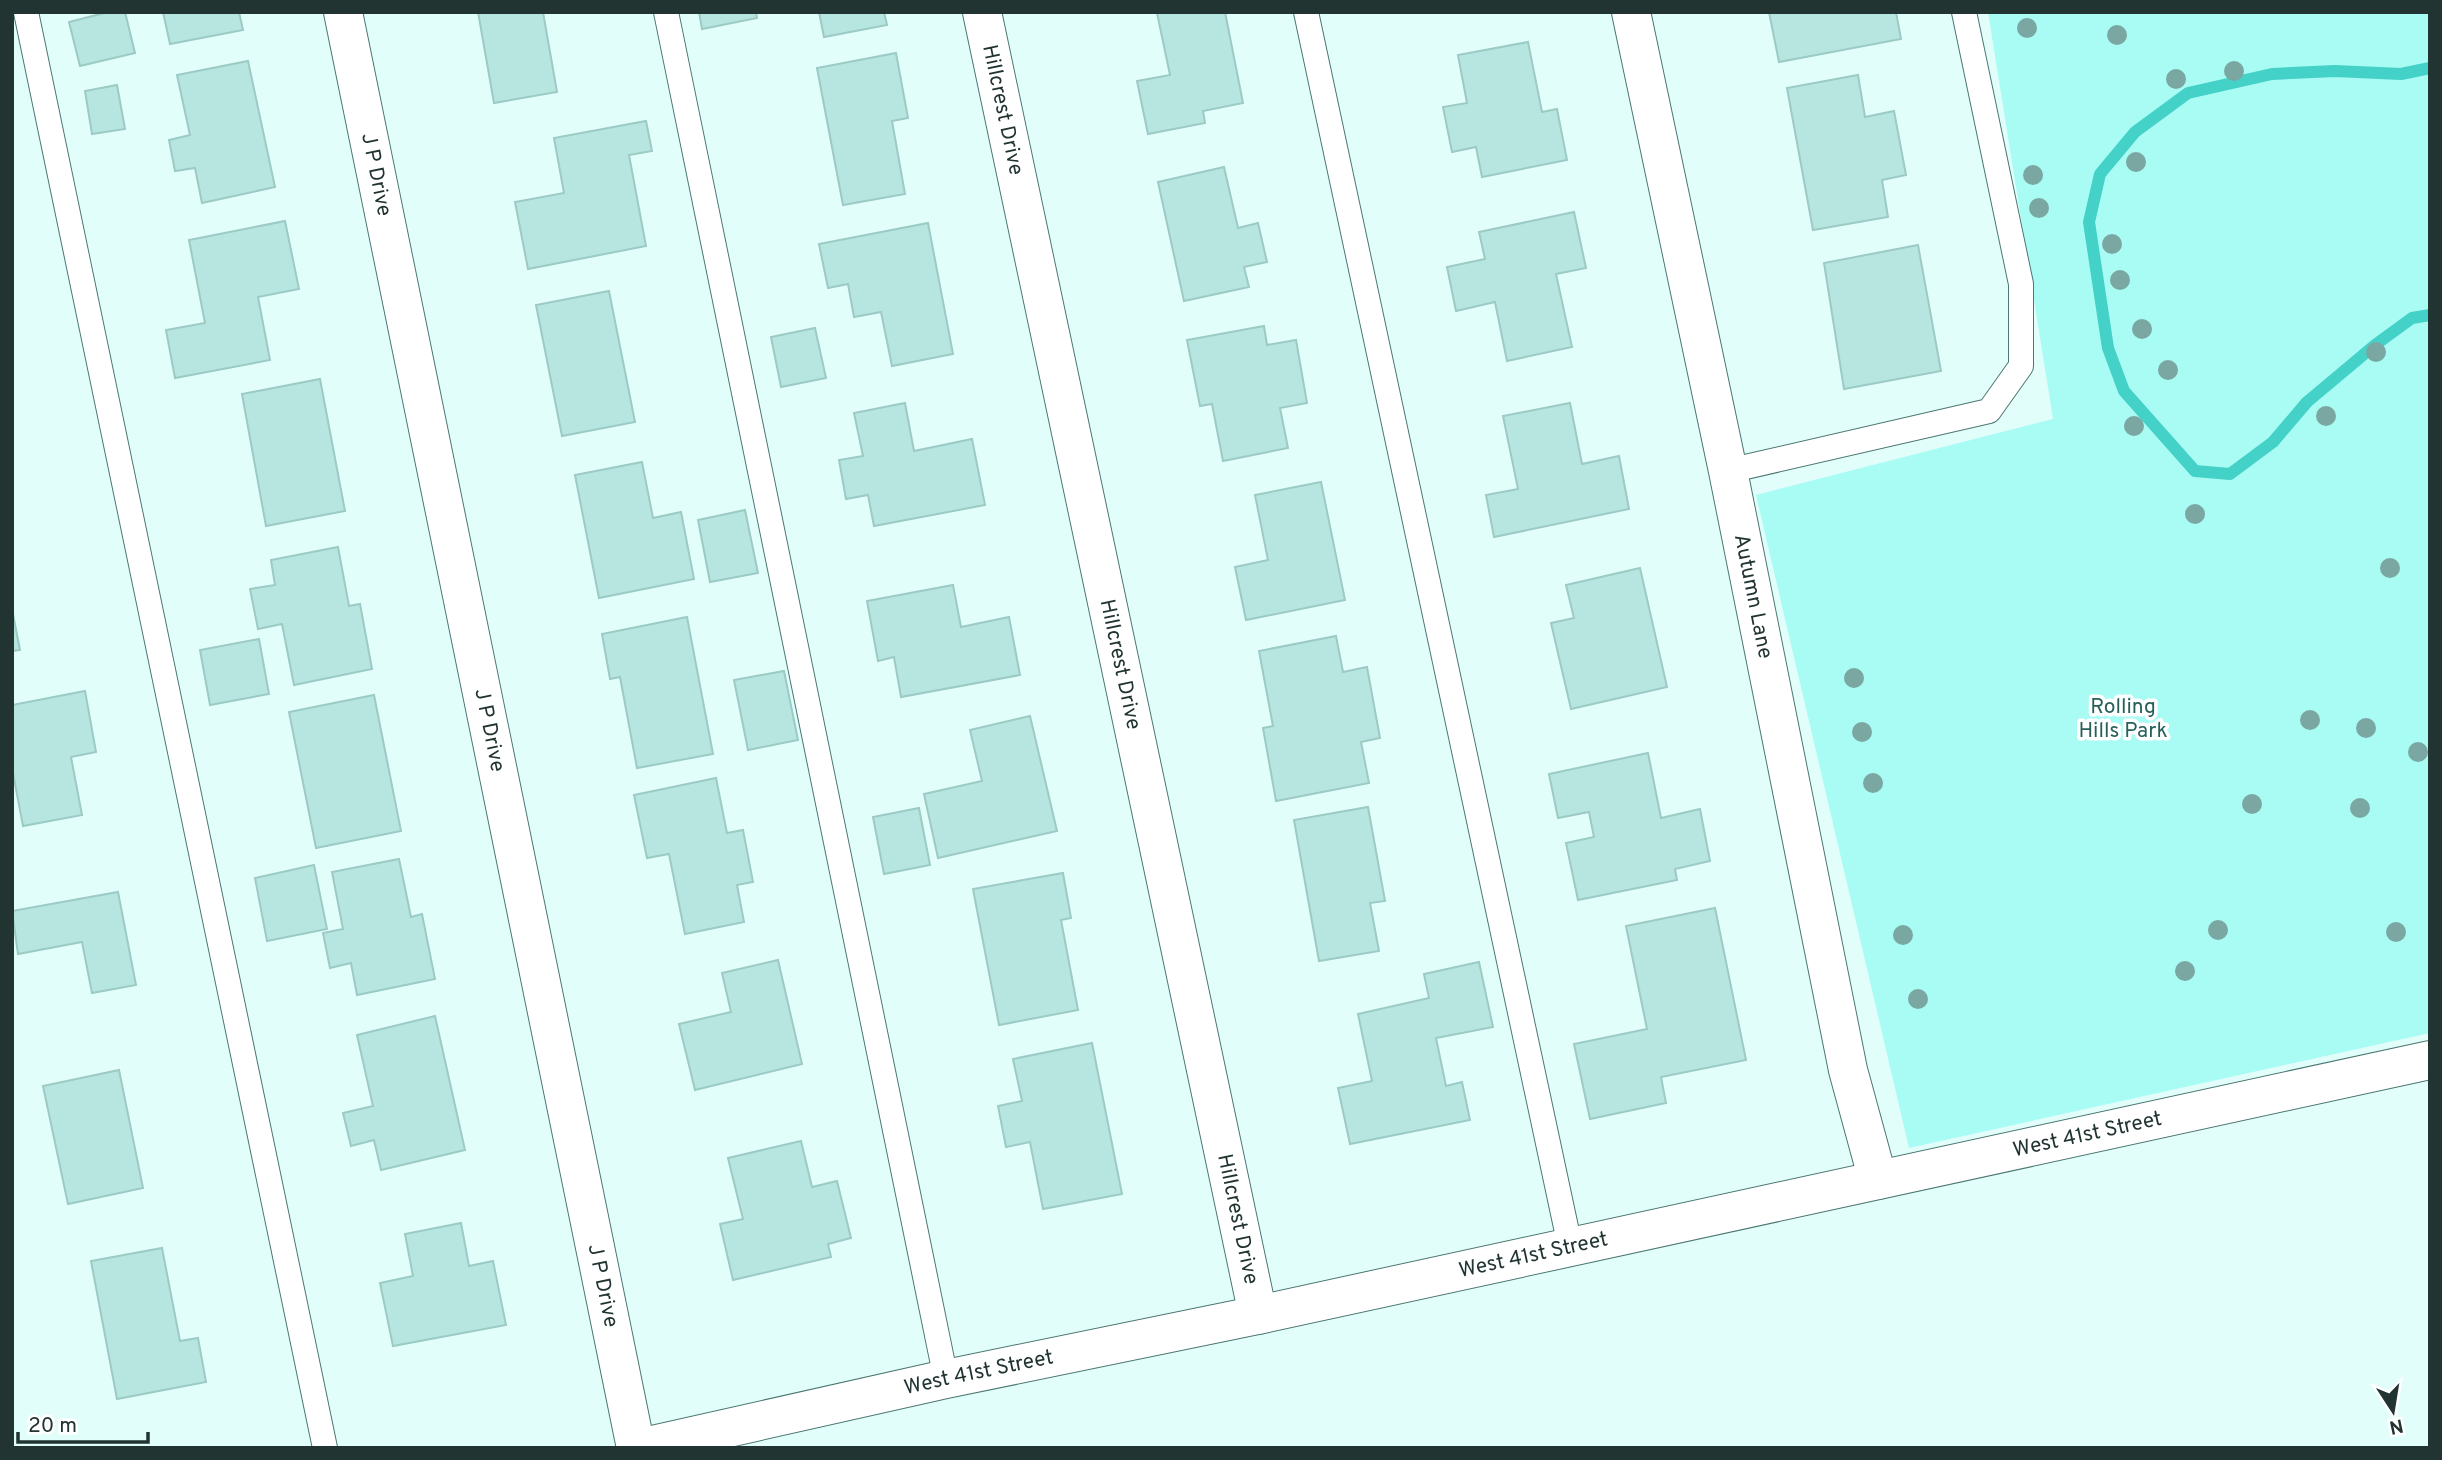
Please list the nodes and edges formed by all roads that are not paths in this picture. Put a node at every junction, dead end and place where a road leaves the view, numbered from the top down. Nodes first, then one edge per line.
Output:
1 (26, 12) edge
2 (343, 12) edge
3 (666, 12) edge
4 (982, 12) edge
5 (1306, 12) edge
6 (1631, 12) edge
7 (1964, 12) edge
8 (1728, 471) junction
9 (2430, 1060) edge
10 (1878, 1180) junction
11 (1570, 1246) junction
12 (1258, 1315) junction
13 (946, 1379) junction
14 (325, 1448) edge
15 (637, 1448) edge

1 - 14 lane
2 - 15 street, J P Drive
3 - 13 lane
4 - 12 street, Hillcrest Drive
5 - 11 lane
6 - 8 street, Autumn Lane
7 - 8 lane
8 - 10 street, Autumn Lane
9 - 10 street, West 41st Street
10 - 11 street, West 41st Street
11 - 12 street, West 41st Street
12 - 13 street, West 41st Street
13 - 15 street, West 41st Street

